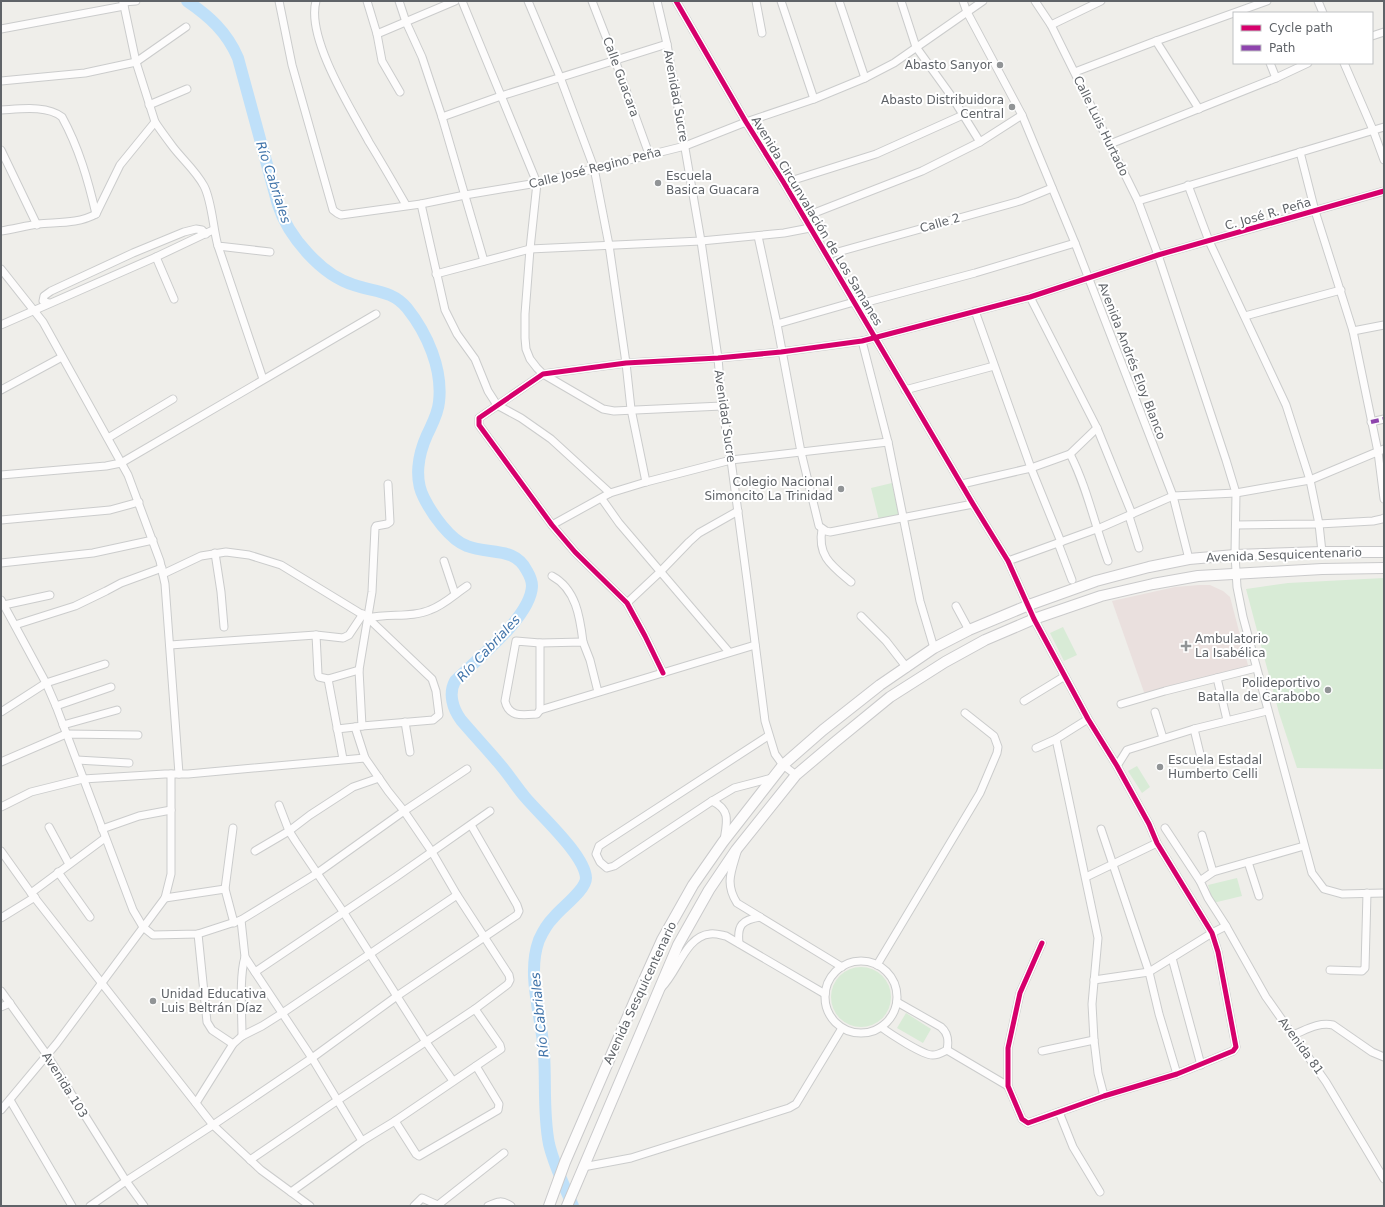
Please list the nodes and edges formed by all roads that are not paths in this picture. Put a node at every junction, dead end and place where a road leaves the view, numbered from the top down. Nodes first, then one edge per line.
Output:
1 (136, 1) edge
2 (279, 1) edge
3 (316, 1) edge
4 (367, 1) edge
5 (399, 1) edge
6 (455, 1) edge
7 (462, 1) edge
8 (528, 1) edge
9 (592, 1) edge
10 (656, 1) edge
11 (676, 1) edge
12 (756, 1) edge
13 (781, 1) edge
14 (839, 1) edge
15 (901, 1) edge
16 (963, 1) edge
17 (983, 1) edge
18 (1036, 1) edge
19 (1101, 1) edge
20 (1267, 1) edge
21 (1318, 1) edge
22 (123, 3) edge
23 (1250, 10) edge
24 (967, 12) junction
25 (1323, 12) edge
26 (1233, 16) edge
27 (406, 22) junction
28 (1051, 25) junction
29 (186, 27) dead end
30 (1, 29) edge
31 (1384, 32) edge
32 (762, 33) dead end
33 (377, 34) junction
34 (1373, 36) edge
35 (1156, 41) junction
36 (667, 44) junction
37 (916, 47) junction
38 (615, 60) junction
39 (136, 62) junction
40 (1270, 64) edge
41 (1306, 64) edge
42 (1344, 64) edge
43 (1075, 72) junction
44 (560, 77) junction
45 (865, 78) junction
46 (1276, 78) junction
47 (1, 81) edge
48 (187, 89) dead end
49 (400, 92) dead end
50 (502, 96) junction
51 (814, 99) junction
52 (150, 105) junction
53 (1199, 109) junction
54 (1, 110) edge
55 (963, 115) junction
56 (1022, 115) junction
57 (442, 117) junction
58 (155, 122) junction
59 (746, 122) junction
60 (1384, 127) edge
61 (1373, 130) junction
62 (980, 142) junction
63 (1110, 144) junction
64 (685, 146) junction
65 (1, 150) edge
66 (1300, 152) junction
67 (650, 154) junction
68 (1384, 160) edge
69 (594, 168) junction
70 (538, 183) junction
71 (784, 183) junction
72 (1188, 185) junction
73 (1052, 188) junction
74 (1384, 191) edge
75 (465, 195) junction
76 (1138, 201) junction
77 (421, 204) junction
78 (406, 205) junction
79 (1315, 211) junction
80 (96, 214) junction
81 (804, 217) junction
82 (37, 224) junction
83 (810, 228) junction
84 (213, 230) junction
85 (1, 231) edge
86 (206, 234) junction
87 (758, 236) junction
88 (701, 241) junction
89 (1209, 241) junction
90 (1075, 243) junction
91 (609, 245) junction
92 (218, 246) junction
93 (530, 249) junction
94 (270, 252) dead end
95 (827, 255) junction
96 (1158, 255) junction
97 (156, 256) junction
98 (484, 261) junction
99 (1, 269) edge
100 (436, 274) junction
101 (1089, 278) junction
102 (1341, 290) junction
103 (1030, 297) junction
104 (174, 299) dead end
105 (49, 303) junction
106 (855, 303) junction
107 (35, 310) junction
108 (975, 311) junction
109 (376, 314) dead end
110 (1245, 316) junction
111 (777, 324) junction
112 (1, 325) edge
113 (1384, 325) edge
114 (1353, 332) junction
115 (875, 337) junction
116 (862, 341) junction
117 (781, 352) junction
118 (62, 358) junction
119 (718, 358) junction
120 (626, 363) junction
121 (994, 366) junction
122 (543, 374) junction
123 (263, 380) junction
124 (1, 390) edge
125 (906, 390) junction
126 (173, 399) dead end
127 (497, 405) junction
128 (722, 406) junction
129 (631, 409) junction
130 (1384, 419) edge
131 (1371, 422) junction
132 (1097, 428) junction
133 (108, 438) junction
134 (888, 442) junction
135 (1381, 450) edge
136 (801, 452) junction
137 (1070, 454) junction
138 (731, 460) junction
139 (122, 463) junction
140 (1031, 468) junction
141 (1, 475) edge
142 (1310, 480) junction
143 (646, 482) junction
144 (388, 484) dead end
145 (962, 484) junction
146 (610, 493) junction
147 (1236, 493) junction
148 (1173, 496) junction
149 (602, 499) junction
150 (1384, 499) edge
151 (138, 502) junction
152 (973, 504) junction
153 (738, 511) junction
154 (1131, 515) junction
155 (903, 518) junction
156 (1384, 518) edge
157 (1, 520) edge
158 (1319, 524) junction
159 (552, 525) junction
160 (1236, 525) junction
161 (822, 529) junction
162 (1096, 529) junction
163 (153, 540) junction
164 (1060, 542) junction
165 (1139, 548) dead end
166 (1322, 552) junction
167 (1384, 552) edge
168 (215, 554) junction
169 (1235, 555) junction
170 (1189, 559) junction
171 (444, 561) dead end
172 (1008, 561) junction
173 (1108, 561) dead end
174 (1, 563) edge
175 (1384, 568) edge
176 (162, 571) junction
177 (660, 572) junction
178 (1237, 574) junction
179 (552, 576) dead end
180 (1072, 580) dead end
181 (851, 582) dead end
182 (467, 586) dead end
183 (50, 594) dead end
184 (455, 594) junction
185 (2, 602) edge
186 (627, 603) junction
187 (1029, 605) junction
188 (956, 606) dead end
189 (365, 616) junction
190 (861, 616) dead end
191 (1034, 619) junction
192 (15, 625) junction
193 (224, 627) dead end
194 (969, 630) junction
195 (316, 635) junction
196 (583, 642) junction
197 (540, 643) junction
198 (170, 645) junction
199 (755, 645) junction
200 (934, 648) junction
201 (729, 652) junction
202 (105, 664) dead end
203 (906, 668) junction
204 (1256, 668) junction
205 (359, 670) junction
206 (663, 673) junction
207 (1065, 676) junction
208 (1217, 678) junction
209 (328, 679) junction
210 (46, 683) junction
211 (111, 687) dead end
212 (598, 692) junction
213 (1024, 701) dead end
214 (1121, 704) dead end
215 (56, 706) junction
216 (117, 710) dead end
217 (540, 710) junction
218 (1267, 711) junction
219 (1, 712) edge
220 (1155, 712) dead end
221 (965, 713) dead end
222 (1088, 719) junction
223 (1227, 720) junction
224 (405, 722) junction
225 (63, 725) junction
226 (359, 726) junction
227 (337, 729) junction
228 (1194, 729) junction
229 (66, 734) junction
230 (138, 735) dead end
231 (768, 736) junction
232 (1164, 738) junction
233 (1056, 739) junction
234 (1036, 748) dead end
235 (410, 752) dead end
236 (365, 758) junction
237 (343, 759) junction
238 (76, 760) junction
239 (1, 762) edge
240 (129, 762) dead end
241 (1202, 762) dead end
242 (783, 765) junction
243 (1117, 766) junction
244 (467, 769) dead end
245 (175, 774) junction
246 (796, 775) junction
247 (379, 778) junction
248 (772, 778) junction
249 (83, 779) junction
250 (712, 801) junction
251 (279, 805) dead end
252 (1, 807) edge
253 (171, 810) junction
254 (404, 811) junction
255 (490, 811) dead end
256 (471, 825) junction
257 (48, 827) dead end
258 (233, 828) dead end
259 (1165, 828) dead end
260 (102, 829) junction
261 (1101, 829) dead end
262 (289, 831) junction
263 (1202, 835) dead end
264 (106, 838) junction
265 (723, 842) junction
266 (1157, 843) junction
267 (1304, 846) junction
268 (738, 847) junction
269 (1, 851) edge
270 (255, 851) dead end
271 (432, 852) junction
272 (1248, 862) junction
273 (1113, 863) junction
274 (69, 864) junction
275 (58, 872) junction
276 (1213, 872) junction
277 (316, 874) junction
278 (1086, 877) junction
279 (1200, 881) junction
280 (225, 889) junction
281 (1367, 893) junction
282 (1384, 894) edge
283 (33, 895) junction
284 (457, 895) junction
285 (1259, 896) dead end
286 (165, 898) junction
287 (344, 913) junction
288 (90, 917) dead end
289 (760, 917) junction
290 (1, 918) edge
291 (237, 922) junction
292 (1226, 926) junction
293 (143, 928) junction
294 (1212, 933) junction
295 (198, 934) junction
296 (485, 937) junction
297 (1042, 942) dead end
298 (739, 943) junction
299 (370, 954) junction
300 (245, 957) junction
301 (1172, 958) junction
302 (877, 965) junction
303 (842, 967) junction
304 (1330, 970) dead end
305 (255, 972) junction
306 (1149, 972) junction
307 (1094, 980) junction
308 (101, 983) junction
309 (1, 991) edge
310 (658, 991) junction
311 (825, 994) junction
312 (397, 996) junction
313 (897, 1002) junction
314 (10, 1003) junction
315 (1, 1007) edge
316 (475, 1009) junction
317 (281, 1014) junction
318 (881, 1027) junction
319 (842, 1028) junction
320 (1292, 1035) junction
321 (242, 1036) junction
322 (1094, 1040) junction
323 (426, 1042) junction
324 (233, 1044) junction
325 (947, 1050) junction
326 (1042, 1051) dead end
327 (47, 1055) junction
328 (1384, 1057) edge
329 (312, 1058) junction
330 (1201, 1065) junction
331 (476, 1066) junction
332 (1177, 1074) junction
333 (454, 1081) junction
334 (1008, 1086) junction
335 (1104, 1096) junction
336 (10, 1100) junction
337 (338, 1100) junction
338 (196, 1103) junction
339 (1, 1110) edge
340 (1059, 1112) junction
341 (395, 1121) junction
342 (213, 1125) junction
343 (362, 1141) junction
344 (504, 1153) dead end
345 (250, 1160) junction
346 (583, 1167) junction
347 (1384, 1179) edge
348 (126, 1181) junction
349 (291, 1192) junction
350 (1100, 1192) dead end
351 (551, 1201) edge
352 (439, 1205) edge
353 (72, 1206) edge
354 (90, 1206) edge
355 (144, 1206) edge
356 (310, 1206) edge
357 (414, 1206) edge
358 (488, 1206) edge
359 (511, 1206) edge
360 (567, 1206) edge

1 - 22 street
2 - 78 street, Calle José Regino Peña
3 - 78 street
4 - 33 street
5 - 27 street
6 - 27 street
7 - 50 street
8 - 44 street
9 - 38 street, Calle Guacara
10 - 36 street, Avenidad Sucre
11 - 59 street, Avenida Circunvalación de Los Samanes
12 - 32 street
13 - 51 street
14 - 45 street
15 - 37 street
16 - 24 street, Avenida Andrés Eloy Blanco
17 - 24 street, Calle José Regino Peña
18 - 28 street, Calle Luis Hurtado
19 - 28 street
20 - 23 street
21 - 25 street
22 - 30 street
22 - 39 street
24 - 37 street, Calle José Regino Peña
24 - 56 street, Avenida Andrés Eloy Blanco
26 - 35 street
27 - 33 street
27 - 57 street
28 - 43 street, Calle Luis Hurtado
29 - 39 street
31 - 34 street
33 - 49 street
35 - 43 street
35 - 53 street
36 - 38 street
36 - 64 street, Avenidad Sucre
37 - 45 street, Calle José Regino Peña
37 - 55 street
38 - 44 street
38 - 67 street, Calle Guacara
39 - 47 street
39 - 52 street
40 - 46 street
41 - 46 street
42 - 61 street
43 - 63 street, Calle Luis Hurtado
44 - 50 street
44 - 69 street
45 - 51 street, Calle José Regino Peña
46 - 53 street
48 - 52 street
50 - 57 street
50 - 70 street
51 - 59 street, Calle José Regino Peña
52 - 58 street
53 - 63 street
54 - 80 street
55 - 62 street
55 - 71 street
56 - 62 street
56 - 73 street, Avenida Andrés Eloy Blanco
57 - 75 street
58 - 80 street
58 - 84 street
59 - 64 street, Calle José Regino Peña
59 - 71 street, Avenida Circunvalación de Los Samanes
60 - 61 street
61 - 66 street
61 - 68 street
62 - 81 street
63 - 76 street, Calle Luis Hurtado
64 - 67 street, Calle José Regino Peña
64 - 88 street, Avenidad Sucre
65 - 82 street
66 - 72 street
66 - 79 street
67 - 69 street, Calle José Regino Peña
69 - 70 street, Calle José Regino Peña
69 - 91 street
70 - 75 street, Calle José Regino Peña
70 - 93 street
71 - 81 street, Avenida Circunvalación de Los Samanes
72 - 76 street
72 - 89 street
73 - 90 street, Avenida Andrés Eloy Blanco
73 - 95 street, Calle 2
74 - 79 street, C. José R. Peña
75 - 77 street, Calle José Regino Peña
75 - 98 street
76 - 96 street, Calle Luis Hurtado
77 - 78 street, Calle José Regino Peña
77 - 100 street
79 - 89 street, C. José R. Peña
79 - 102 street
80 - 82 street
81 - 83 street, Avenida Circunvalación de Los Samanes
82 - 85 street
83 - 87 street
83 - 95 street, Avenida Circunvalación de Los Samanes
84 - 86 street
84 - 92 street
86 - 97 street
86 - 105 street
87 - 88 street
87 - 111 street
88 - 91 street
88 - 119 street, Avenidad Sucre
89 - 96 street, C. José R. Peña
89 - 110 street
90 - 101 street, Avenida Andrés Eloy Blanco
90 - 106 street
91 - 93 street
91 - 120 street
92 - 94 street
92 - 123 street
93 - 98 street
93 - 122 street
95 - 106 street, Avenida Circunvalación de Los Samanes
96 - 101 street, C. José R. Peña
96 - 147 street, Calle Luis Hurtado
97 - 104 street
97 - 105 street
98 - 100 street
99 - 107 street
100 - 127 street
101 - 103 street, C. José R. Peña
101 - 148 street, Avenida Andrés Eloy Blanco
102 - 110 street
102 - 114 street
103 - 108 street, C. José R. Peña
103 - 132 street
105 - 107 street
106 - 111 street
106 - 115 street, Avenida Circunvalación de Los Samanes
107 - 112 street
107 - 118 street
108 - 115 street, C. José R. Peña
108 - 121 street
109 - 123 street
110 - 142 street
111 - 117 street
113 - 114 street
114 - 131 street
115 - 116 street, C. José R. Peña
115 - 125 street, Avenida Circunvalación de Los Samanes
116 - 117 street, C. José R. Peña
116 - 134 street
117 - 119 street, C. José R. Peña
117 - 136 street
118 - 124 street
118 - 133 street
119 - 120 street, C. José R. Peña
119 - 128 street, Avenidad Sucre
120 - 122 street, C. José R. Peña
120 - 129 street
121 - 125 street
121 - 140 street
122 - 127 street
122 - 129 street
123 - 139 street
125 - 145 street, Avenida Circunvalación de Los Samanes
126 - 133 street
127 - 146 street
127 - 159 street
128 - 129 street
128 - 138 street, Avenidad Sucre
129 - 143 street
130 - 131 street
131 - 135 street
132 - 137 street
132 - 154 street
133 - 139 street
134 - 136 street
134 - 155 street
135 - 142 street
135 - 150 street
136 - 138 street
136 - 161 street
137 - 140 street
137 - 162 street
138 - 143 street
138 - 153 street, Avenidad Sucre
139 - 141 street
139 - 151 street
140 - 145 street
140 - 164 street
142 - 147 street
142 - 158 street
143 - 146 street
144 - 189 street
145 - 152 street, Avenida Circunvalación de Los Samanes
146 - 149 street
147 - 148 street
147 - 160 street, Calle Luis Hurtado
148 - 154 street
148 - 170 street, Avenida Andrés Eloy Blanco
149 - 159 street
149 - 177 street
151 - 157 street
151 - 163 street
152 - 155 street
152 - 172 street, Avenida Circunvalación de Los Samanes
153 - 177 street
153 - 199 street, Avenidad Sucre
154 - 162 street
154 - 165 street
155 - 161 street
155 - 200 street
156 - 158 street
158 - 160 street
158 - 166 street
159 - 186 street
160 - 169 street, Calle Luis Hurtado
161 - 181 street
162 - 164 street
162 - 173 street
163 - 174 street
163 - 176 street
164 - 172 street
164 - 180 street
166 - 167 main road, Avenida Sesquicentenario
166 - 169 main road, Avenida Sesquicentenario
168 - 176 street
168 - 189 street
168 - 193 street
169 - 170 main road, Avenida Sesquicentenario
169 - 178 street, Calle Luis Hurtado
170 - 187 main road, Avenida Sesquicentenario
171 - 184 street
172 - 187 street, Avenida Circunvalación de Los Samanes
175 - 178 main road, Avenida Sesquicentenario
176 - 192 street
176 - 198 street
177 - 186 street
177 - 201 street
178 - 191 main road, Avenida Sesquicentenario
178 - 204 street, Calle Luis Hurtado
179 - 196 street
182 - 184 street
183 - 185 street
184 - 189 street
185 - 192 street
186 - 206 street
187 - 191 street, Avenida Circunvalación de Los Samanes
187 - 194 main road, Avenida Sesquicentenario
188 - 194 street
189 - 195 street
189 - 205 street
189 - 224 street
190 - 203 street
191 - 207 street, Avenida Circunvalación de Los Samanes
191 - 246 main road, Avenida Sesquicentenario
192 - 210 street
194 - 200 main road, Avenida Sesquicentenario
195 - 198 street
195 - 209 street
196 - 197 street
196 - 212 street
197 - 217 street
197 - 217 street
198 - 245 street
199 - 201 street
199 - 231 street, Avenidad Sucre
200 - 203 main road, Avenida Sesquicentenario
201 - 206 street
202 - 210 street
203 - 242 main road, Avenida Sesquicentenario
204 - 208 street
204 - 218 street, Calle Luis Hurtado
205 - 209 street
205 - 226 street
206 - 212 street
207 - 213 street
207 - 222 street, Avenida Circunvalación de Los Samanes
208 - 214 street
208 - 223 street
209 - 227 street
210 - 215 street
210 - 219 street
211 - 215 street
212 - 217 street
215 - 225 street
216 - 225 street
218 - 223 street
218 - 267 street, Calle Luis Hurtado
220 - 232 street
221 - 302 street
222 - 233 street
222 - 243 street, Avenida Circunvalación de Los Samanes
223 - 228 street
224 - 226 street
224 - 235 street
225 - 229 street
226 - 227 street
226 - 236 street
227 - 237 street
228 - 232 street
228 - 241 street
229 - 230 street
229 - 238 street
229 - 239 street
231 - 242 street, Avenidad Sucre
231 - 250 street
232 - 243 street
233 - 234 street
233 - 278 street
236 - 237 street
236 - 247 street
237 - 245 street
238 - 240 street
238 - 249 street
242 - 246 street, Avenidad Sucre
242 - 248 main road, Avenida Sesquicentenario
243 - 266 street, Avenida Circunvalación de Los Samanes
244 - 254 street
245 - 249 street
245 - 253 street
246 - 268 main road, Avenida Sesquicentenario
247 - 254 street
247 - 262 street
248 - 250 street
248 - 265 main road, Avenida Sesquicentenario
249 - 252 street
249 - 260 street
250 - 265 street
251 - 262 street
253 - 260 street
253 - 286 street
254 - 271 street
254 - 277 street
255 - 256 street
256 - 271 street
256 - 296 street
257 - 274 street
258 - 280 street
259 - 279 street, Avenida 81
260 - 264 street
261 - 273 street
262 - 270 street
262 - 277 street
263 - 276 street
264 - 274 street
264 - 293 street
265 - 351 main road, Avenida Sesquicentenario
266 - 273 street
266 - 294 street, Avenida Circunvalación de Los Samanes
267 - 272 street
267 - 281 street, Calle Luis Hurtado
268 - 289 street
268 - 310 main road, Avenida Sesquicentenario
269 - 283 street
271 - 284 street
271 - 287 street
272 - 276 street
272 - 285 street
273 - 278 street
273 - 306 street
274 - 275 street
275 - 283 street
275 - 288 street
276 - 279 street
277 - 287 street
277 - 291 street
278 - 307 street
279 - 292 street, Avenida 81
280 - 286 street
280 - 291 street
281 - 282 street, Calle Luis Hurtado
281 - 304 street
283 - 290 street
283 - 308 street
284 - 296 street
284 - 299 street
286 - 293 street
287 - 299 street
287 - 305 street
289 - 298 street
289 - 303 street
291 - 295 street
291 - 300 street
292 - 294 street
292 - 320 street, Avenida 81
293 - 295 street
293 - 308 street
294 - 301 street
294 - 330 street, Avenida Circunvalación de Los Samanes
295 - 324 street
296 - 312 street
296 - 316 street
297 - 334 street
298 - 310 street
298 - 311 street
299 - 312 street
299 - 317 street
300 - 305 street
300 - 321 street
301 - 306 street
301 - 330 street
302 - 303 street
302 - 313 street
303 - 311 street
305 - 317 street
306 - 307 street
306 - 332 street
307 - 322 street
308 - 327 street
308 - 338 street
309 - 314 street, Avenida 103
310 - 346 main road, Avenida Sesquicentenario
311 - 319 street
312 - 323 street
312 - 329 street
313 - 318 street
313 - 325 street
314 - 315 street
314 - 327 street, Avenida 103
316 - 323 street
316 - 331 street
317 - 321 street
317 - 329 street
318 - 319 street
318 - 325 street
319 - 346 street
320 - 328 street
320 - 347 street, Avenida 81
321 - 324 street
322 - 326 street
322 - 335 street
323 - 333 street
323 - 337 street
324 - 338 street
325 - 334 street
327 - 336 street
327 - 348 street, Avenida 103
329 - 337 street
329 - 342 street
330 - 332 street
331 - 333 street
331 - 341 street
332 - 335 street
333 - 341 street
334 - 340 street
335 - 340 street
336 - 339 street
336 - 353 street
337 - 343 street
337 - 345 street
338 - 342 street
340 - 350 street
341 - 343 street
342 - 345 street
342 - 348 street
343 - 349 street
344 - 352 street
345 - 349 street
346 - 360 main road, Avenida Sesquicentenario
348 - 354 street
348 - 355 street, Avenida 103
349 - 356 street
352 - 357 street
358 - 359 street

